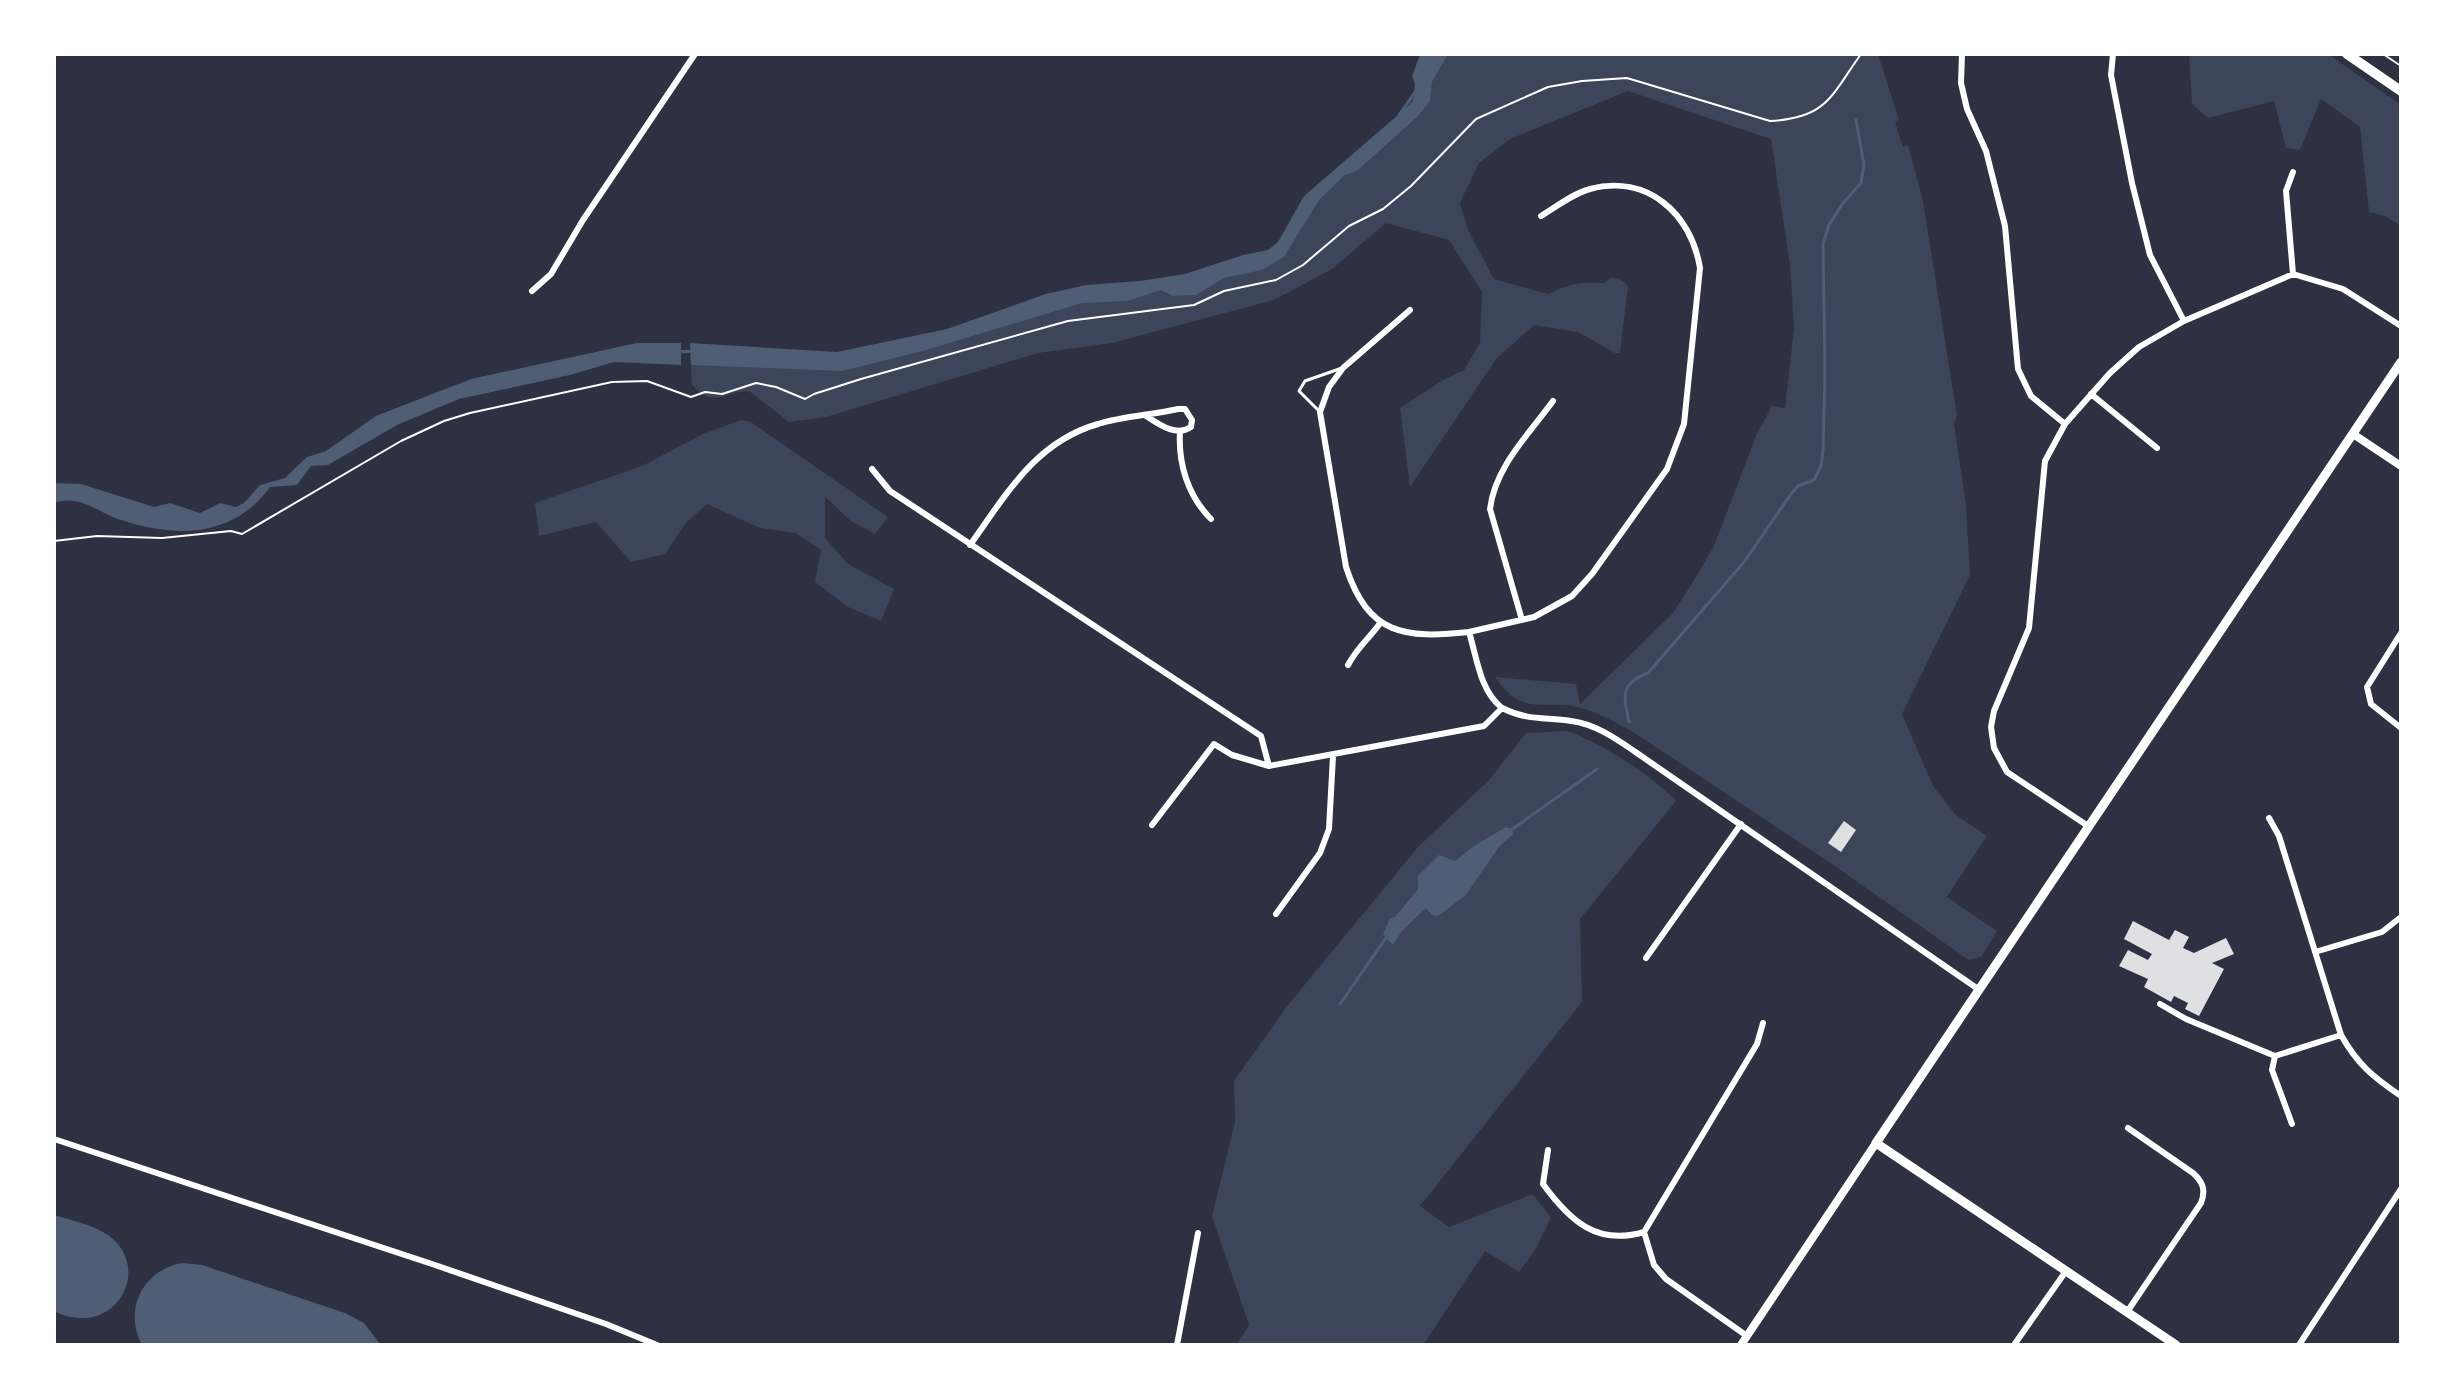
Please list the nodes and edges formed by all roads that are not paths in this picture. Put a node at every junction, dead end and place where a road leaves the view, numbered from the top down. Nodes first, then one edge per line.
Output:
1 (695, 54) edge
2 (1962, 54) edge
3 (2113, 54) edge
4 (2347, 54) edge
5 (2401, 91) edge
6 (2293, 172) dead end
7 (1541, 216) dead end
8 (2293, 274) junction
9 (532, 291) dead end
10 (1410, 310) dead end
11 (2184, 321) junction
12 (2401, 326) edge
13 (2401, 362) edge
14 (1343, 368) junction
15 (2091, 394) junction
16 (1553, 401) dead end
17 (1320, 412) junction
18 (1146, 416) junction
19 (2065, 424) junction
20 (1180, 431) junction
21 (2353, 434) junction
22 (2157, 448) dead end
23 (2401, 466) edge
24 (872, 469) dead end
25 (1211, 519) dead end
26 (970, 545) junction
27 (1522, 620) junction
28 (1381, 622) junction
29 (1469, 632) junction
30 (2401, 633) edge
31 (1348, 665) dead end
32 (1502, 708) junction
33 (2401, 728) edge
34 (1333, 756) junction
35 (1269, 766) junction
36 (2269, 818) dead end
37 (1741, 824) junction
38 (1152, 825) dead end
39 (2088, 826) junction
40 (1276, 914) dead end
41 (2401, 917) edge
42 (2315, 952) junction
43 (1646, 958) dead end
44 (1978, 989) junction
45 (2160, 1004) dead end
46 (1763, 1023) dead end
47 (2341, 1035) junction
48 (2275, 1056) junction
49 (2401, 1096) edge
50 (2292, 1124) dead end
51 (2128, 1128) dead end
52 (54, 1139) edge
53 (1876, 1143) junction
54 (1548, 1150) dead end
55 (2401, 1189) edge
56 (1644, 1232) junction
57 (1198, 1233) dead end
58 (2066, 1271) junction
59 (2127, 1312) junction
60 (1747, 1336) junction
61 (657, 1345) edge
62 (1177, 1345) edge
63 (1741, 1345) edge
64 (2014, 1345) edge
65 (2175, 1345) edge
66 (2299, 1345) edge

1 - 9 street
2 - 19 street
3 - 11 street
4 - 5 main road
6 - 8 street
7 - 27 street
8 - 11 street
8 - 12 street
10 - 14 street
11 - 15 street
13 - 21 main road
14 - 17 street
14 - 17 lane
15 - 19 street
15 - 22 street
16 - 27 street
17 - 28 street
18 - 20 street
18 - 20 street
18 - 26 street
19 - 39 street
20 - 25 street
21 - 23 street
21 - 39 main road
24 - 26 street
26 - 35 street
27 - 29 street
28 - 29 street
28 - 31 street
29 - 32 street
30 - 33 street
32 - 34 street
32 - 37 street
34 - 35 street
34 - 40 street
35 - 38 street
36 - 42 street
37 - 43 street
37 - 44 street
39 - 44 main road
41 - 42 street
42 - 47 street
44 - 53 main road
45 - 48 street
46 - 56 street
47 - 48 street
47 - 49 street
48 - 50 street
51 - 59 street
52 - 61 street
53 - 58 main road
53 - 60 street
54 - 56 street
55 - 66 street
56 - 60 street
57 - 62 street
58 - 59 main road
58 - 64 street
59 - 65 main road
60 - 63 street

